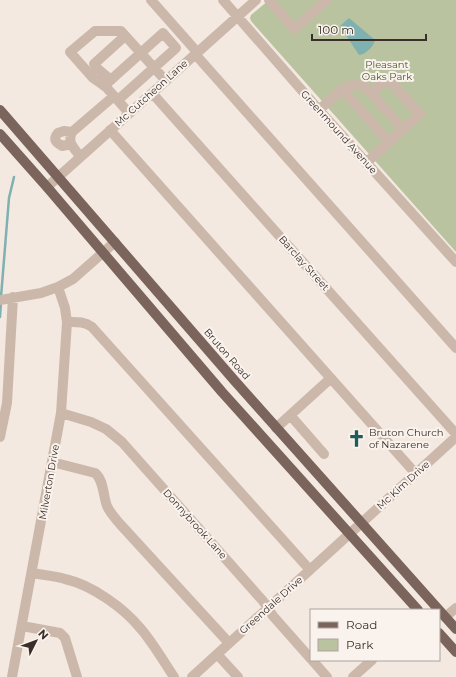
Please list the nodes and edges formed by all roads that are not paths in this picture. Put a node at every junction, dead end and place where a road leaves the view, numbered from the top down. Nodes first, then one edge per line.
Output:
1 (151, 0) edge
2 (223, 0) edge
3 (256, 0) edge
4 (269, 0) edge
5 (327, 0) edge
6 (237, 16) junction
7 (125, 36) junction
8 (140, 53) junction
9 (196, 53) junction
10 (154, 67) junction
11 (166, 81) junction
12 (107, 83) junction
13 (342, 90) junction
14 (152, 93) junction
15 (371, 93) junction
16 (116, 98) junction
17 (0, 110) edge
18 (319, 110) junction
19 (129, 113) junction
20 (403, 129) junction
21 (110, 130) junction
22 (72, 132) junction
23 (0, 134) edge
24 (389, 142) junction
25 (71, 144) junction
26 (80, 156) junction
27 (366, 163) junction
28 (58, 177) junction
29 (47, 187) junction
30 (114, 242) junction
31 (103, 253) junction
32 (456, 262) edge
33 (58, 287) junction
34 (7, 298) edge
35 (66, 322) junction
36 (456, 348) edge
37 (332, 378) junction
38 (234, 380) junction
39 (222, 392) junction
40 (61, 413) junction
41 (290, 415) junction
42 (276, 428) junction
43 (456, 434) edge
44 (0, 437) edge
45 (456, 437) edge
46 (324, 454) dead end
47 (52, 462) junction
48 (416, 474) junction
49 (361, 524) junction
50 (350, 534) junction
51 (310, 570) junction
52 (32, 573) junction
53 (268, 608) junction
54 (456, 608) edge
55 (417, 609) edge
56 (435, 609) edge
57 (440, 615) edge
58 (22, 626) junction
59 (456, 629) edge
60 (440, 634) edge
61 (229, 643) junction
62 (456, 652) edge
63 (217, 654) junction
64 (310, 659) edge
65 (312, 661) edge
66 (371, 661) edge
67 (203, 673) edge
68 (235, 676) edge
69 (12, 677) edge
70 (77, 677) edge
71 (174, 677) edge
72 (192, 677) edge
73 (327, 677) edge
74 (353, 677) edge

1 - 9 street
2 - 6 street, Greenmound Avenue
3 - 6 street, Mc Cutcheon Lane
4 - 5 street
6 - 9 street, Mc Cutcheon Lane
6 - 18 street, Greenmound Avenue
7 - 8 street
7 - 12 street
7 - 12 street
8 - 10 street
8 - 10 street
8 - 12 street
9 - 11 street, Mc Cutcheon Lane
9 - 36 street
10 - 11 street
10 - 16 street
11 - 14 street, Mc Cutcheon Lane
12 - 16 street
13 - 15 street
13 - 18 street
13 - 24 street
14 - 19 street, Mc Cutcheon Lane
14 - 43 street, Barclay Street
15 - 20 street
15 - 20 street
16 - 19 street
16 - 22 street
17 - 28 main road, Bruton Road
18 - 27 street, Greenmound Avenue
19 - 21 street, Mc Cutcheon Lane
20 - 24 street
21 - 26 street, Mc Cutcheon Lane
21 - 37 street
22 - 25 street
22 - 25 street
23 - 29 main road
24 - 27 street
25 - 26 street
26 - 28 street, Mc Cutcheon Lane
27 - 32 street, Greenmound Avenue
28 - 29 street, Mc Cutcheon Lane
28 - 30 main road, Bruton Road
29 - 31 main road
30 - 31 street
30 - 38 main road, Bruton Road
31 - 33 street
31 - 39 main road
33 - 34 street
33 - 35 street, Milverton Drive
34 - 44 street
35 - 40 street, Milverton Drive
35 - 51 street
37 - 41 street
37 - 48 street
38 - 39 main road
38 - 42 main road, Bruton Road
39 - 50 main road
40 - 47 street, Milverton Drive
40 - 53 street, Donnybrook Lane
41 - 42 street
41 - 46 street
42 - 49 main road, Bruton Road
45 - 48 street, Mc Kim Drive
47 - 52 street, Milverton Drive
47 - 61 street
48 - 49 street, Mc Kim Drive
49 - 50 street, Mc Kim Drive
49 - 56 main road, Bruton Road
50 - 51 street, Greendale Drive
50 - 55 main road
51 - 53 street, Greendale Drive
52 - 58 street, Milverton Drive
52 - 71 street
53 - 61 street, Greendale Drive
53 - 64 street, Donnybrook Lane
54 - 57 street
57 - 59 main road, Bruton Road
58 - 69 street, Milverton Drive
58 - 70 street
60 - 62 main road
61 - 63 street, Greendale Drive
63 - 67 street, Greendale Drive
63 - 68 street
65 - 73 street, Donnybrook Lane
66 - 74 street
67 - 72 street, Greendale Drive

